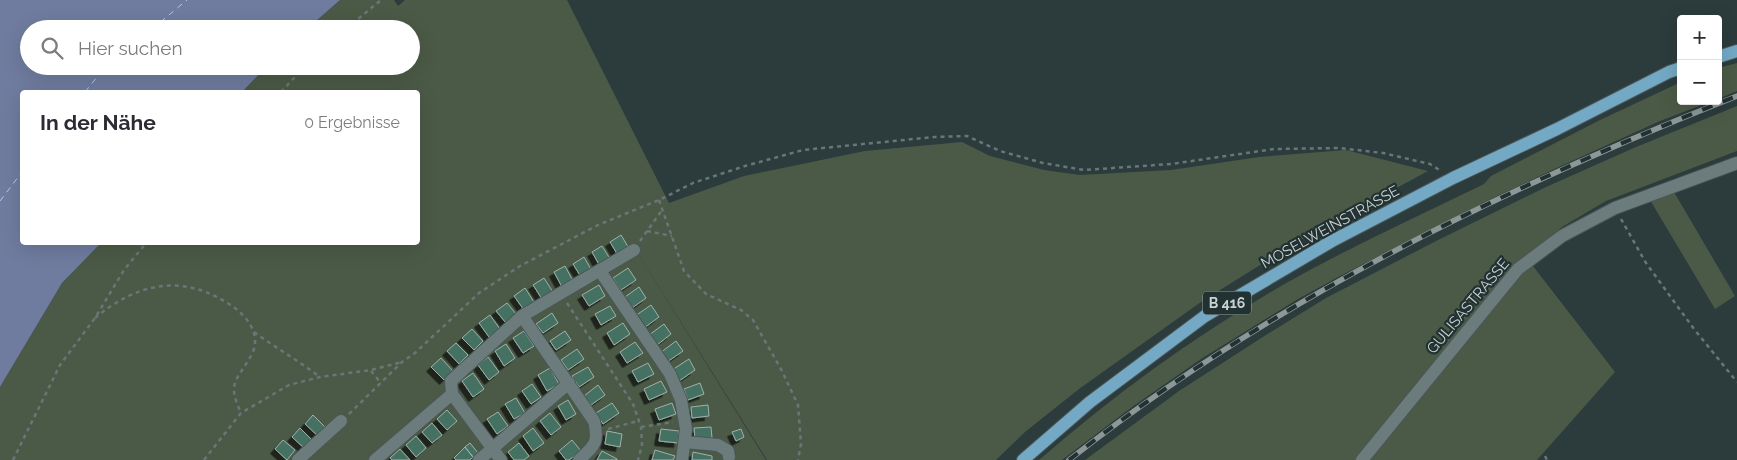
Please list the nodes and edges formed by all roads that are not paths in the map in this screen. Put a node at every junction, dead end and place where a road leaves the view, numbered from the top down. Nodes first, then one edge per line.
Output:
1 (1737, 52) edge
2 (1722, 56) edge
3 (1677, 69) edge
4 (1737, 163) edge
5 (634, 250) road end
6 (600, 271) junction
7 (522, 316) junction
8 (569, 382) junction
9 (452, 394) junction
10 (341, 421) road end
11 (685, 442) junction
12 (492, 448) junction
13 (729, 457) dead end
14 (298, 460) edge
15 (374, 460) edge
16 (479, 460) edge
17 (500, 460) edge
18 (579, 460) edge
19 (682, 460) edge
20 (1023, 460) edge
21 (1362, 460) edge

1 - 2 main road
3 - 20 main road, MOSELWEINSTRASSE / B 416
4 - 21 street, GULISASTRASSE
5 - 6 street
6 - 7 street
6 - 11 street
7 - 8 street
7 - 9 street
8 - 12 street
8 - 18 street
9 - 12 street
9 - 15 street
10 - 14 street
11 - 13 street
11 - 19 street
12 - 16 street
12 - 17 street

